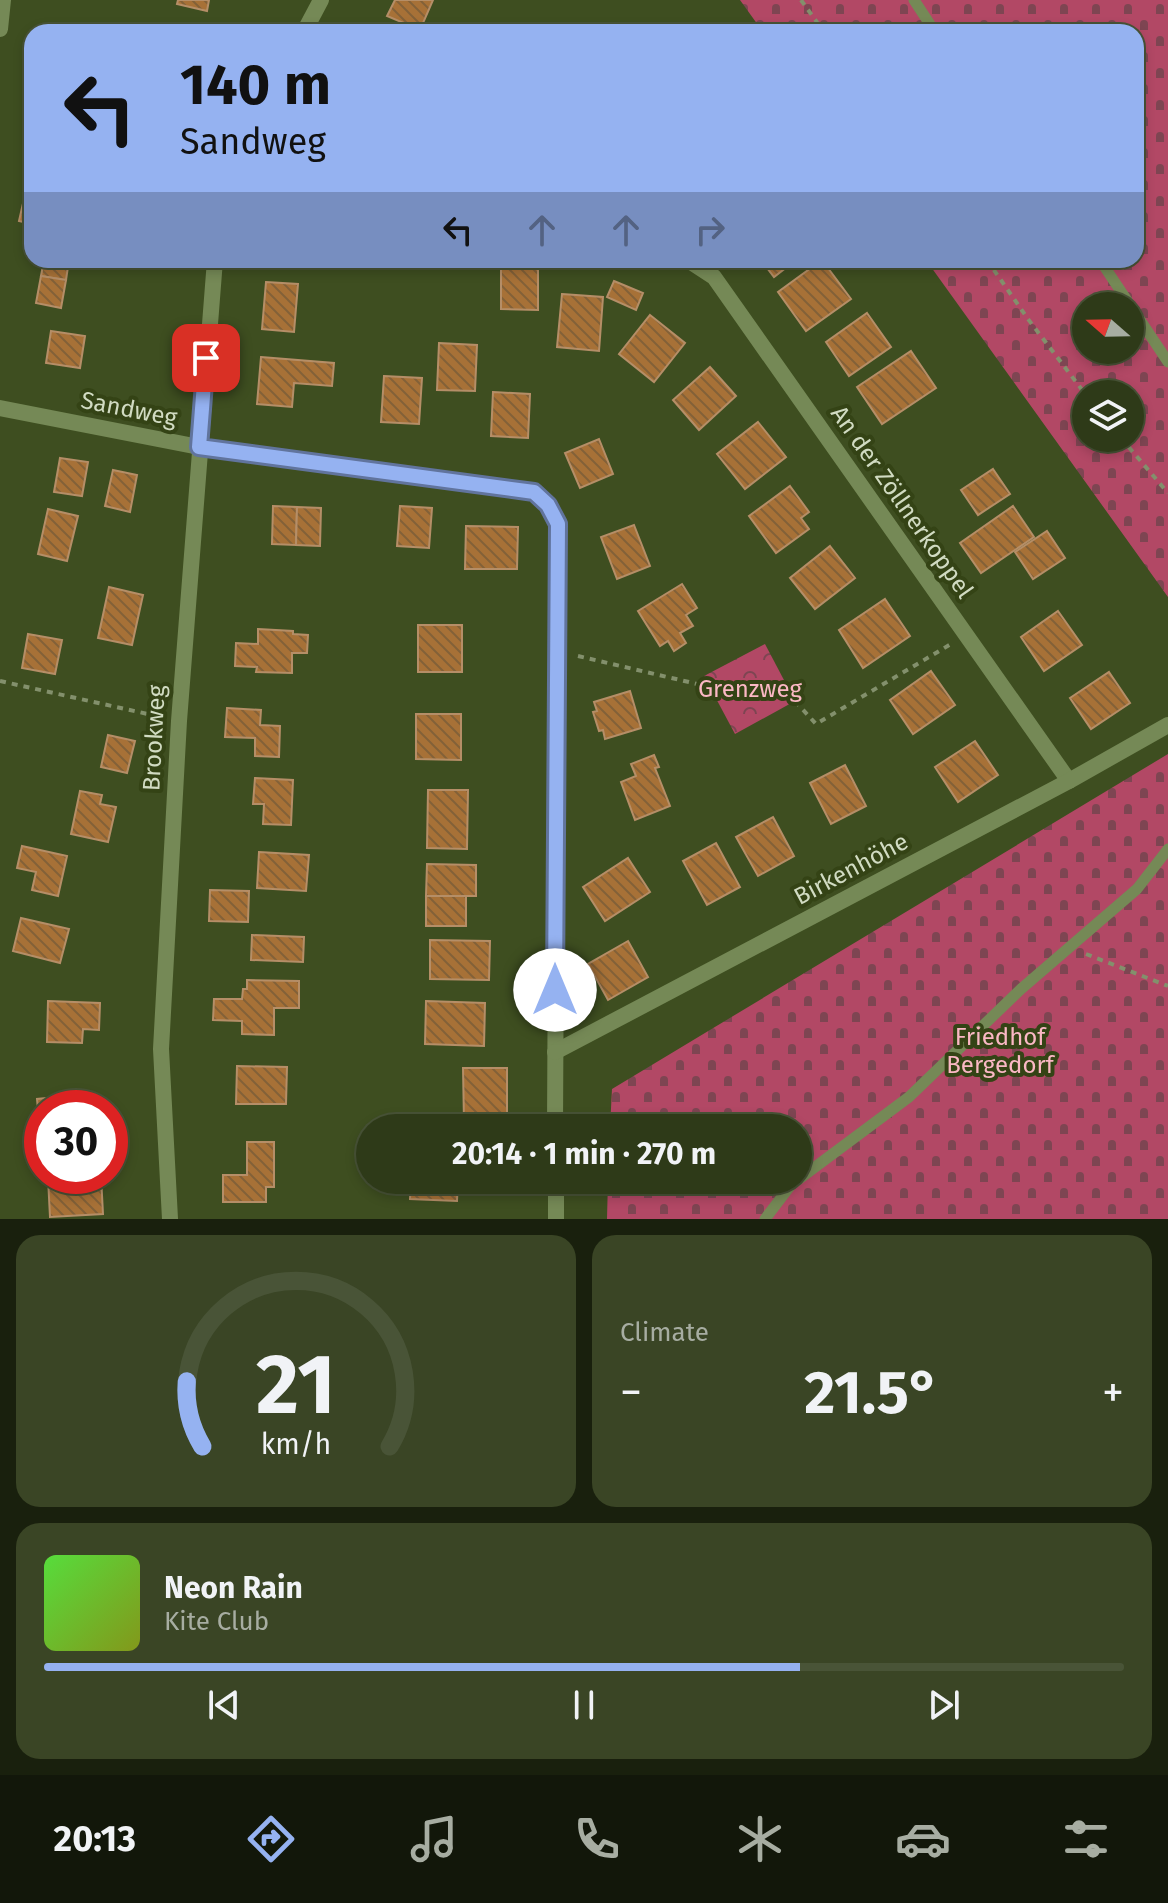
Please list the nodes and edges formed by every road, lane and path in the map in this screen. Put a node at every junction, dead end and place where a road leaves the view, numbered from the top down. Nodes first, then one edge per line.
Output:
1 (3, 0) edge
2 (321, 0) edge
3 (801, 0) edge
4 (914, 0) edge
5 (308, 24) edge
6 (818, 24) edge
7 (930, 24) edge
8 (0, 29) edge
9 (214, 268) edge
10 (700, 268) edge
11 (993, 268) edge
12 (1105, 268) edge
13 (1168, 362) edge
14 (1075, 380) edge
15 (0, 408) edge
16 (199, 447) junction
17 (1133, 452) edge
18 (1168, 493) edge
19 (966, 635) junction
20 (556, 650) junction
21 (0, 681) edge
22 (710, 687) dead end
23 (795, 701) dead end
24 (179, 721) junction
25 (1168, 725) edge
26 (1069, 781) junction
27 (1168, 849) edge
28 (1069, 948) junction
29 (1168, 986) edge
30 (555, 1052) junction
31 (555, 1114) edge
32 (556, 1194) edge
33 (170, 1219) edge
34 (556, 1219) edge
35 (765, 1219) edge

1 - 8 street
2 - 5 street
3 - 6 path
4 - 7 lane
9 - 16 street, Brookweg
10 - 19 street, An der Zöllnerkoppel
11 - 14 path
12 - 13 lane
15 - 16 street, Sandweg
16 - 20 street, Sandweg
16 - 24 street, Brookweg
17 - 18 path
19 - 23 path
19 - 26 street, An der Zöllnerkoppel
20 - 22 path
20 - 30 street
21 - 24 path
24 - 33 street, Brookweg
25 - 26 street, Birkenhöhe
26 - 30 street, Birkenhöhe
27 - 28 lane
28 - 29 path
28 - 35 lane
30 - 31 street
32 - 34 street

